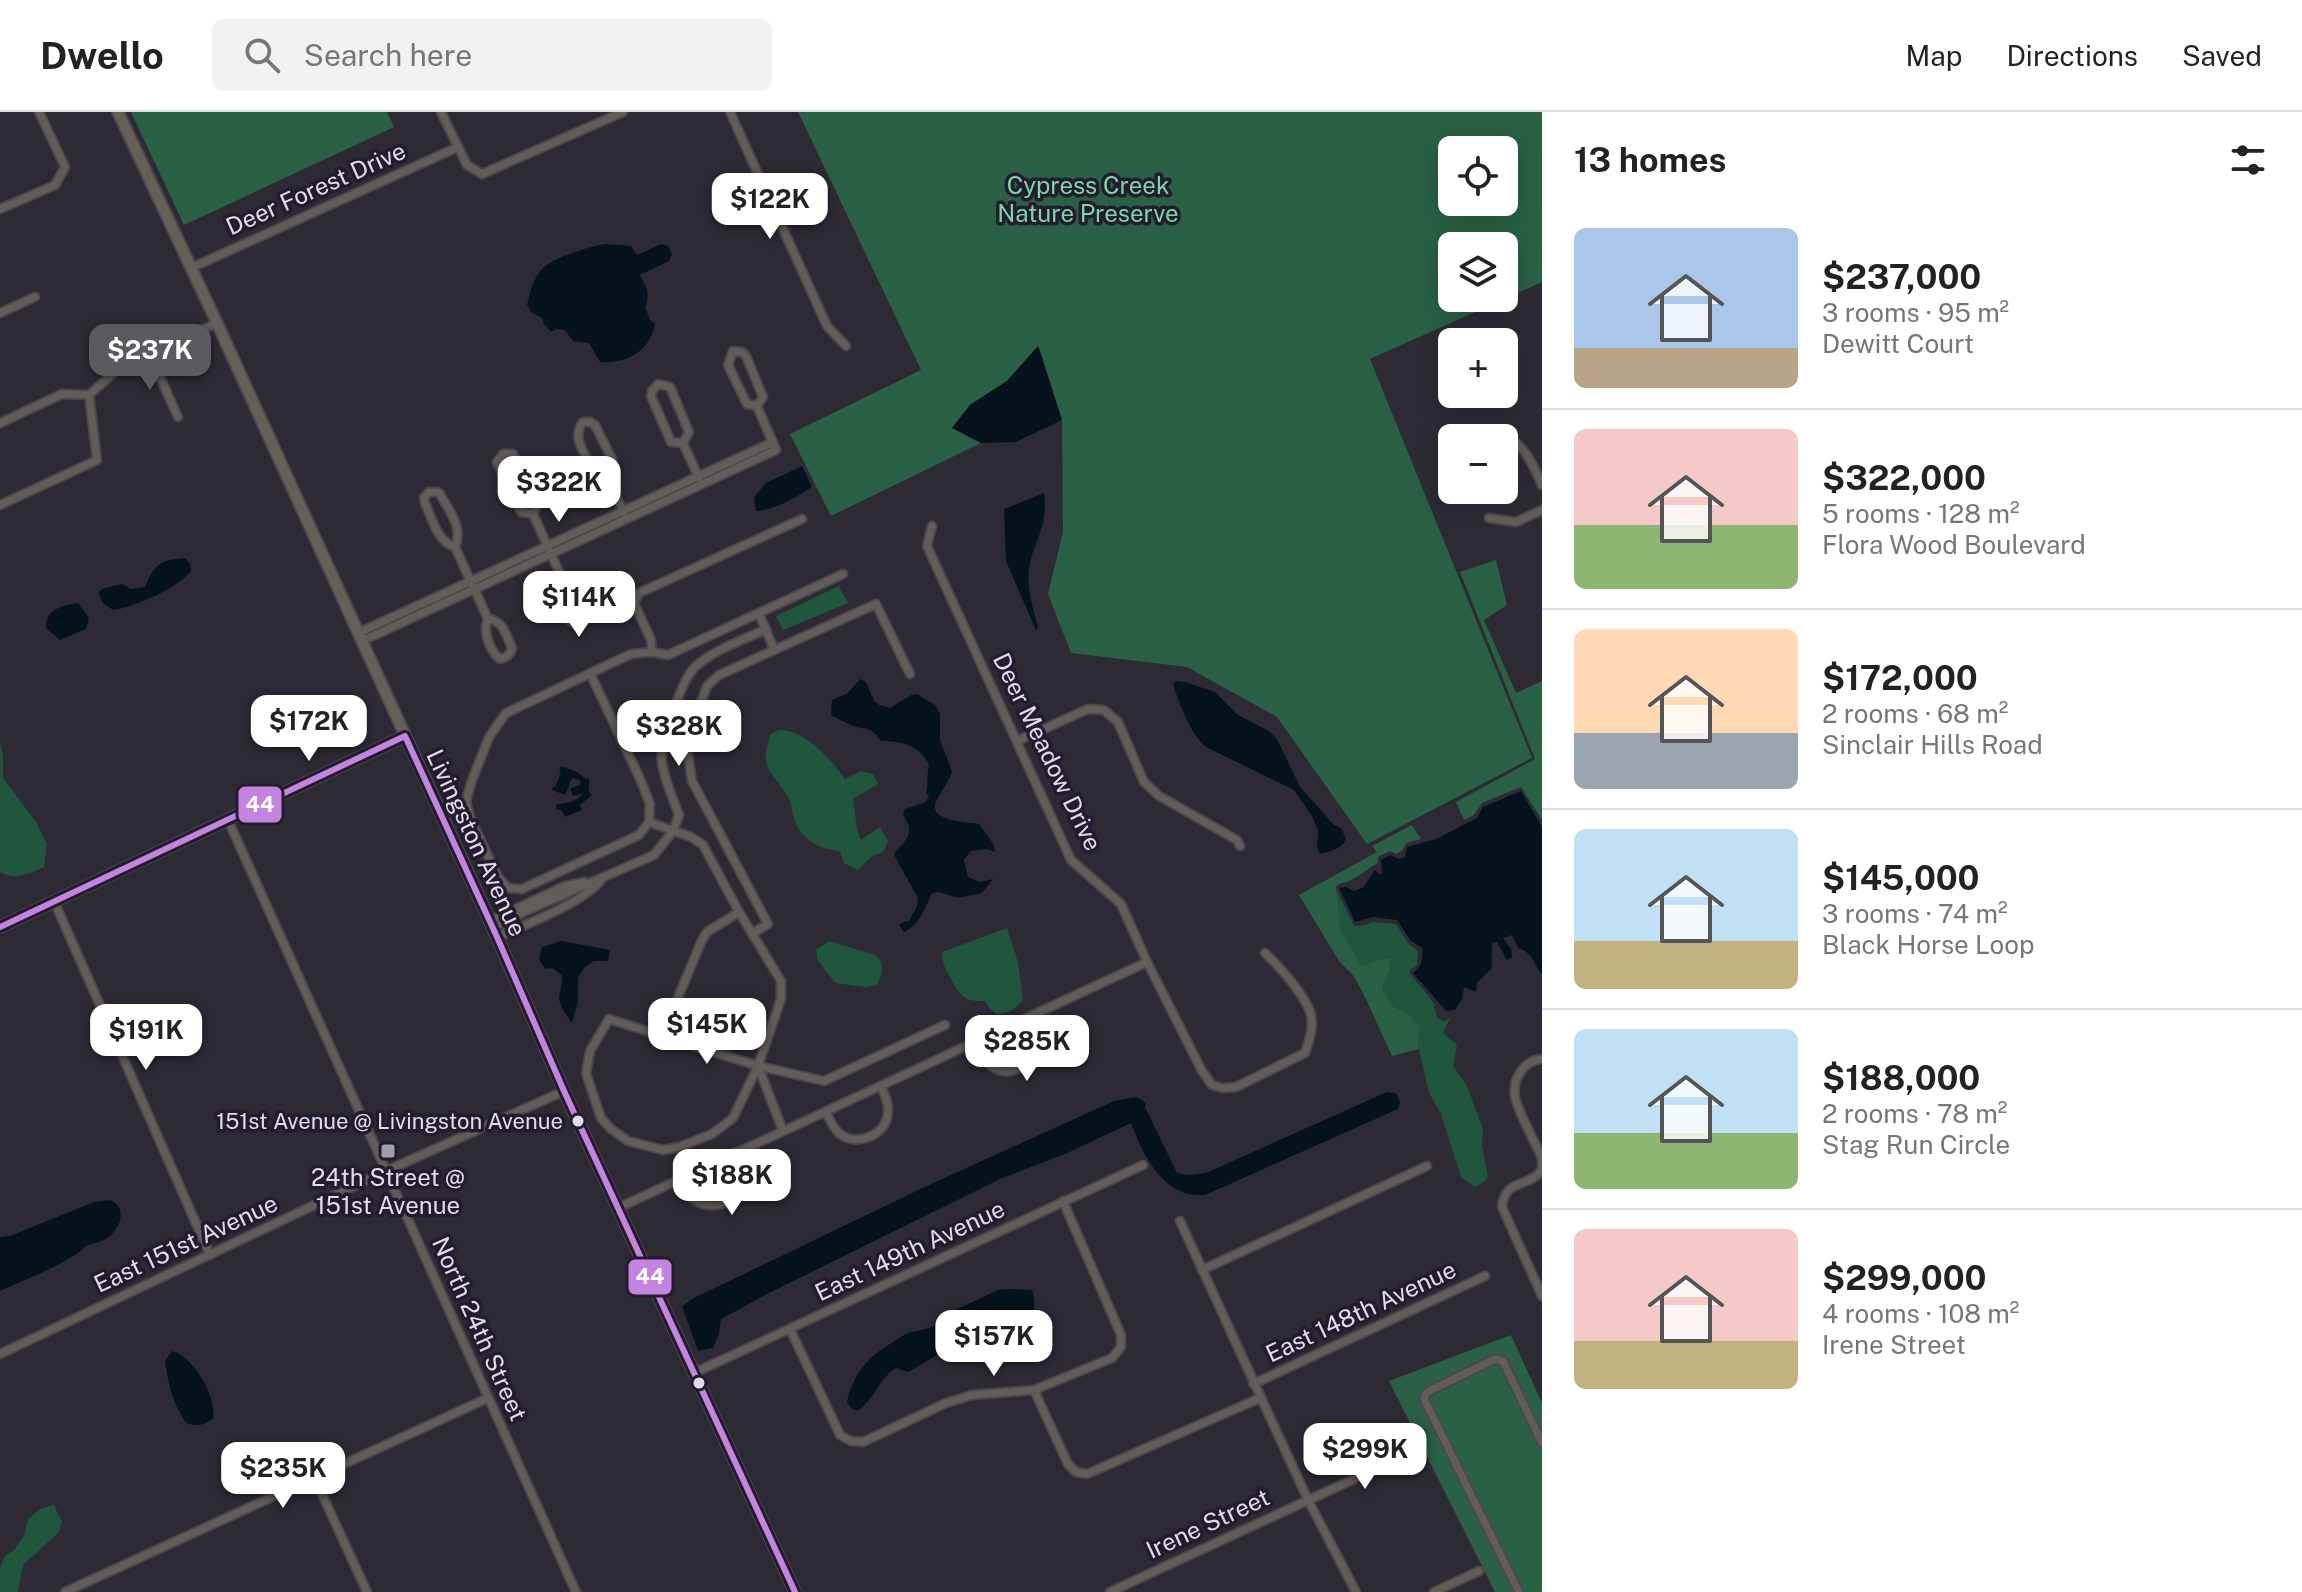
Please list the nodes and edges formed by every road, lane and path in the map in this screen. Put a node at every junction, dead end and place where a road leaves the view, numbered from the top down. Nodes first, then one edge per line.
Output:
1 (39, 112) edge
2 (118, 112) edge
3 (441, 112) edge
4 (623, 112) edge
5 (730, 112) edge
6 (458, 147) junction
7 (0, 209) edge
8 (191, 268) junction
9 (35, 297) dead end
10 (0, 313) edge
11 (217, 323) junction
12 (846, 346) dead end
13 (150, 355) junction
14 (89, 395) junction
15 (757, 406) junction
16 (178, 417) dead end
17 (0, 423) edge
18 (683, 443) junction
19 (1518, 443) edge
20 (604, 472) junction
21 (700, 480) junction
22 (1542, 485) edge
23 (0, 505) edge
24 (623, 510) junction
25 (1542, 510) edge
26 (533, 514) junction
27 (1489, 518) dead end
28 (627, 519) junction
29 (802, 519) dead end
30 (932, 526) dead end
31 (455, 547) junction
32 (547, 547) junction
33 (550, 556) junction
34 (843, 574) dead end
35 (470, 582) junction
36 (565, 585) junction
37 (474, 591) junction
38 (759, 614) junction
39 (488, 619) junction
40 (766, 629) junction
41 (360, 637) junction
42 (774, 649) junction
43 (652, 652) junction
44 (590, 673) junction
45 (910, 674) dead end
46 (405, 736) junction
47 (1017, 741) junction
48 (228, 820) junction
49 (649, 822) junction
50 (673, 831) junction
51 (1240, 846) dead end
52 (602, 878) junction
53 (54, 901) junction
54 (739, 912) junction
55 (0, 927) edge
56 (493, 929) junction
57 (753, 933) junction
58 (1265, 953) dead end
59 (1147, 962) junction
60 (1028, 1019) junction
61 (945, 1025) dead end
62 (665, 1037) junction
63 (974, 1043) junction
64 (1542, 1059) edge
65 (758, 1066) junction
66 (881, 1087) junction
67 (564, 1091) junction
68 (826, 1112) junction
69 (783, 1131) junction
70 (736, 1152) junction
71 (1143, 1165) dead end
72 (1427, 1166) dead end
73 (1542, 1166) edge
74 (386, 1171) junction
75 (679, 1179) junction
76 (1063, 1201) junction
77 (618, 1208) junction
78 (1180, 1221) dead end
79 (210, 1255) junction
80 (1542, 1269) edge
81 (1202, 1270) junction
82 (1531, 1273) junction
83 (1485, 1276) dead end
84 (1542, 1296) edge
85 (790, 1329) junction
86 (0, 1354) edge
87 (694, 1373) junction
88 (1253, 1384) junction
89 (1034, 1390) junction
90 (488, 1398) junction
91 (1260, 1398) junction
92 (1542, 1443) edge
93 (1410, 1453) dead end
94 (315, 1479) junction
95 (1308, 1500) junction
96 (1479, 1571) dead end
97 (65, 1592) edge
98 (367, 1592) edge
99 (576, 1592) edge
100 (795, 1592) edge
101 (1110, 1592) edge
102 (1356, 1592) edge
103 (1434, 1592) edge
104 (1519, 1592) edge

1 - 7 street
2 - 8 street, Livingston Avenue
3 - 6 street
4 - 6 street
5 - 12 street
6 - 8 street, Deer Forest Drive
8 - 11 street, Livingston Avenue
9 - 10 street
11 - 13 street
11 - 41 street, Livingston Avenue
13 - 14 street
13 - 16 street
14 - 17 street
14 - 23 street
15 - 15 street
15 - 21 street
18 - 18 street
18 - 21 street
19 - 22 street
20 - 20 street
20 - 24 street
21 - 24 street
21 - 28 street
24 - 28 street
24 - 32 street
25 - 27 street
26 - 26 street
26 - 32 street
28 - 33 street
29 - 43 street
30 - 47 street, Deer Meadow Drive
31 - 31 street
31 - 35 street
32 - 33 street
32 - 35 street
33 - 36 street
33 - 37 street
34 - 38 street
35 - 37 street
35 - 41 street
36 - 36 street
37 - 39 street
37 - 41 street
38 - 40 street
38 - 43 street
39 - 39 street
40 - 42 street
40 - 50 street
41 - 46 street, Livingston Avenue
42 - 45 street
42 - 57 street
43 - 44 street
44 - 49 street
44 - 49 street
46 - 48 street
46 - 56 street, Livingston Avenue
47 - 51 street
47 - 59 street, Deer Meadow Drive
48 - 53 street
48 - 74 street, North 24th Street
49 - 50 street
50 - 52 street
50 - 54 street
52 - 56 street
52 - 56 street
53 - 55 street
53 - 79 street
54 - 57 street
54 - 62 street
56 - 67 street, Livingston Avenue
57 - 65 street
58 - 59 street, Deer Meadow Drive
59 - 60 street
60 - 63 street
60 - 63 street
61 - 65 street
62 - 65 street
62 - 65 street
63 - 66 street
64 - 73 street
65 - 69 street
66 - 68 street
66 - 68 street
67 - 74 street, East 151st Avenue
67 - 77 street, Livingston Avenue
68 - 69 street
69 - 70 street
70 - 75 street
70 - 75 street
71 - 76 street, East 149th Avenue
72 - 81 street
73 - 82 street
74 - 79 street, East 151st Avenue
74 - 90 street, North 24th Street
75 - 77 street
76 - 85 street, East 149th Avenue
76 - 89 street
77 - 87 street, Livingston Avenue
78 - 81 street
79 - 86 street, East 151st Avenue
80 - 82 street
81 - 88 street
82 - 84 street
83 - 88 street, East 148th Avenue
85 - 87 street, East 149th Avenue
85 - 89 street
87 - 100 street, Livingston Avenue
88 - 91 street
89 - 91 street, East 148th Avenue
90 - 94 street
90 - 99 street, North 24th Street
91 - 95 street
92 - 104 street
93 - 95 street, Irene Street
94 - 97 street
94 - 98 street
95 - 101 street, Irene Street
95 - 102 street
96 - 103 street

